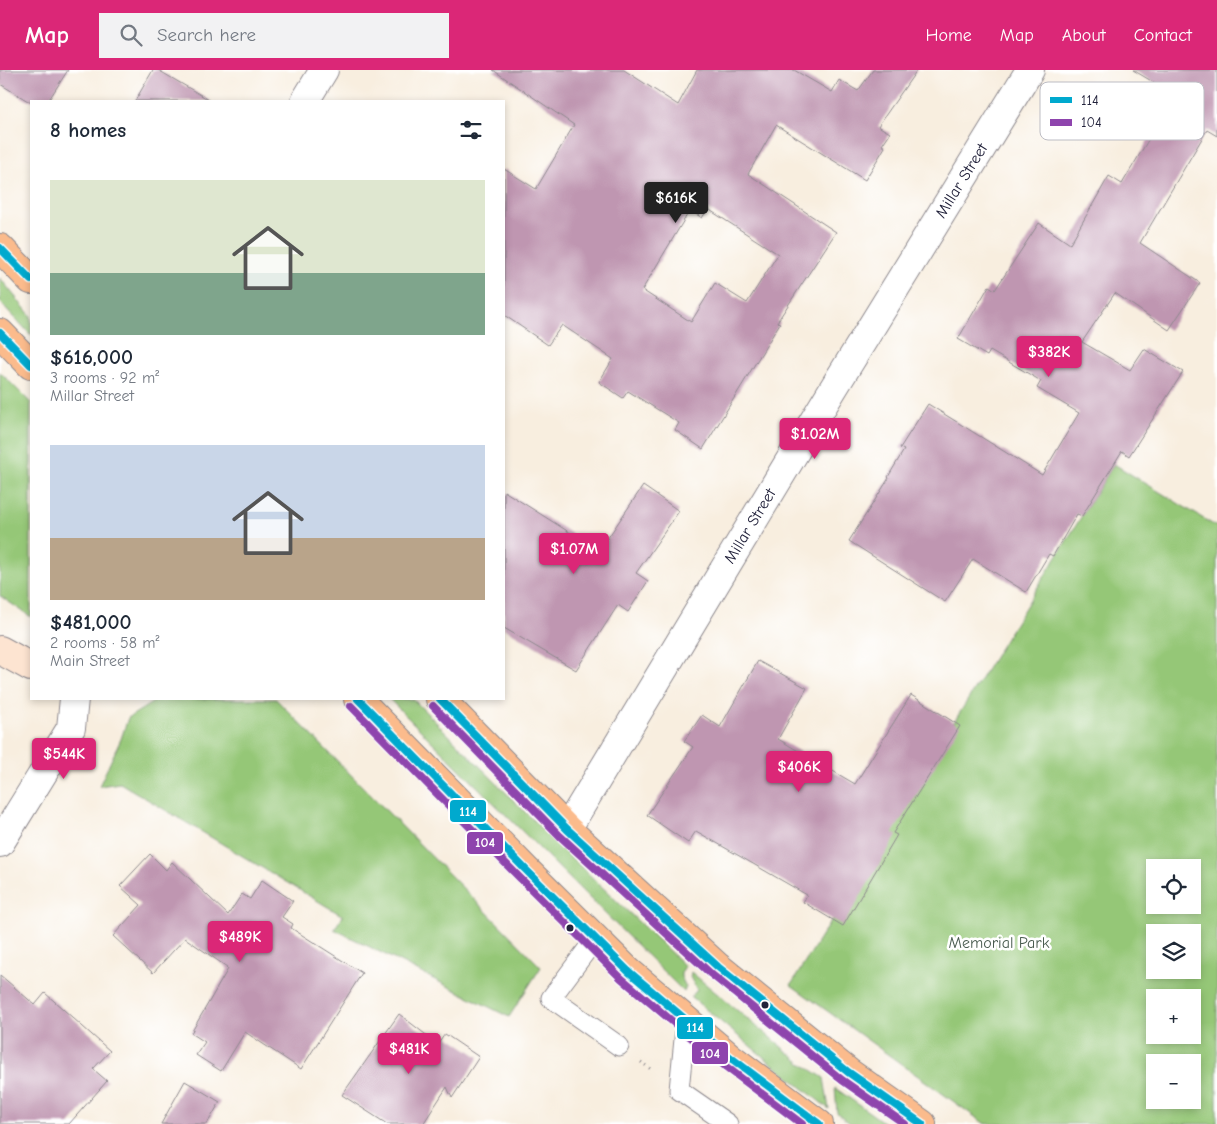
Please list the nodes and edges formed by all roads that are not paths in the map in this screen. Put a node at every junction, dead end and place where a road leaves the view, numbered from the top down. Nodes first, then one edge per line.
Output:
1 (324, 70) edge
2 (1030, 70) edge
3 (306, 100) edge
4 (0, 248) edge
5 (30, 279) edge
6 (0, 333) edge
7 (30, 364) edge
8 (0, 650) edge
9 (30, 666) edge
10 (74, 700) edge
11 (359, 700) edge
12 (441, 700) edge
13 (567, 829) junction
14 (0, 843) edge
15 (595, 939) junction
16 (686, 1019) junction
17 (619, 1046) road end
18 (728, 1124) edge
19 (820, 1124) edge
20 (922, 1124) edge

1 - 3 street
2 - 13 street, Millar Street
4 - 5 highway
6 - 7 highway
8 - 9 main road
10 - 14 street
11 - 15 highway
12 - 13 highway
13 - 20 highway
15 - 16 highway
15 - 17 lane
16 - 18 lane
16 - 19 highway

